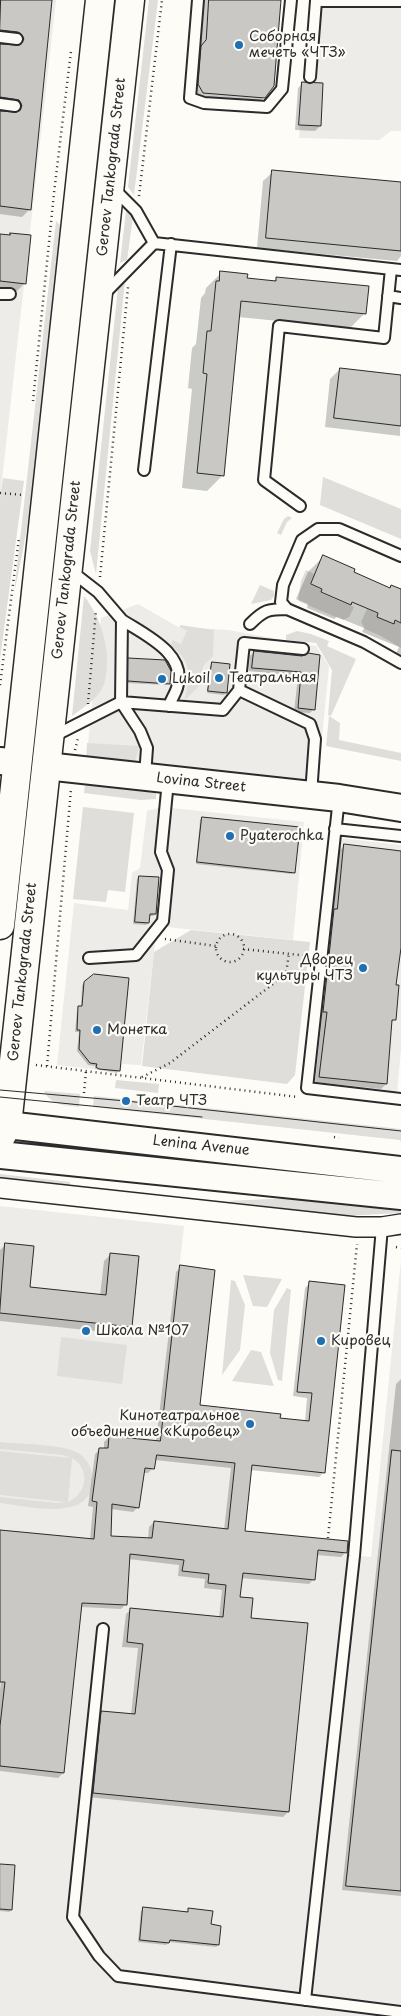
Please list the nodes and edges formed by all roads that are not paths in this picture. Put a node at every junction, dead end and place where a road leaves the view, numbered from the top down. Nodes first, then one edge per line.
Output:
1 (100, 0) edge
2 (130, 0) edge
3 (198, 0) edge
4 (291, 0) edge
5 (401, 1) edge
6 (0, 36) edge
7 (17, 39) dead end
8 (310, 77) dead end
9 (0, 104) edge
10 (15, 106) dead end
11 (110, 184) junction
12 (154, 243) junction
13 (170, 244) junction
14 (396, 269) edge
15 (388, 296) junction
16 (401, 298) edge
17 (97, 301) junction
18 (144, 470) dead end
19 (300, 506) dead end
20 (401, 556) edge
21 (68, 569) junction
22 (287, 609) junction
23 (122, 620) junction
24 (250, 624) dead end
25 (303, 649) dead end
26 (401, 663) edge
27 (239, 690) junction
28 (121, 702) junction
29 (169, 706) junction
30 (49, 739) junction
31 (9, 762) edge
32 (46, 766) junction
33 (157, 778) junction
34 (311, 795) junction
35 (339, 798) junction
36 (401, 808) edge
37 (336, 828) junction
38 (401, 836) edge
39 (0, 925) edge
40 (89, 958) dead end
41 (401, 1099) edge
42 (2, 1129) edge
43 (0, 1155) edge
44 (401, 1170) edge
45 (0, 1188) edge
46 (401, 1196) edge
47 (401, 1224) edge
48 (382, 1227) junction
49 (103, 1629) dead end
50 (305, 2000) junction
51 (401, 2012) edge

1 - 31 main road, Geroev Tankograda Street
2 - 11 main road, Geroev Tankograda Street
3 - 4 lane
5 - 8 lane
6 - 7 lane
9 - 10 lane
11 - 12 lane
11 - 17 main road, Geroev Tankograda Street
12 - 13 lane
12 - 17 lane
13 - 14 lane
13 - 18 lane
14 - 15 lane
15 - 16 lane
15 - 19 lane
17 - 21 main road, Geroev Tankograda Street
20 - 22 lane
21 - 23 lane
21 - 30 main road, Geroev Tankograda Street
22 - 24 lane
22 - 26 lane
23 - 28 lane
23 - 29 lane
25 - 27 lane
27 - 29 lane
27 - 34 lane
28 - 29 lane
28 - 30 lane
28 - 33 lane
30 - 32 main road, Geroev Tankograda Street
31 - 32 main road, Lovina Street
31 - 39 main road, Geroev Tankograda Street
32 - 33 main road, Lovina Street
32 - 42 main road, Geroev Tankograda Street
33 - 34 main road, Lovina Street
33 - 40 lane
34 - 35 main road, Lovina Street
35 - 36 main road, Lovina Street
35 - 37 lane
37 - 38 lane
37 - 41 lane
42 - 44 main road, Lenina Avenue
43 - 46 main road
45 - 48 street
47 - 48 street
48 - 50 lane
49 - 50 lane
50 - 51 lane

